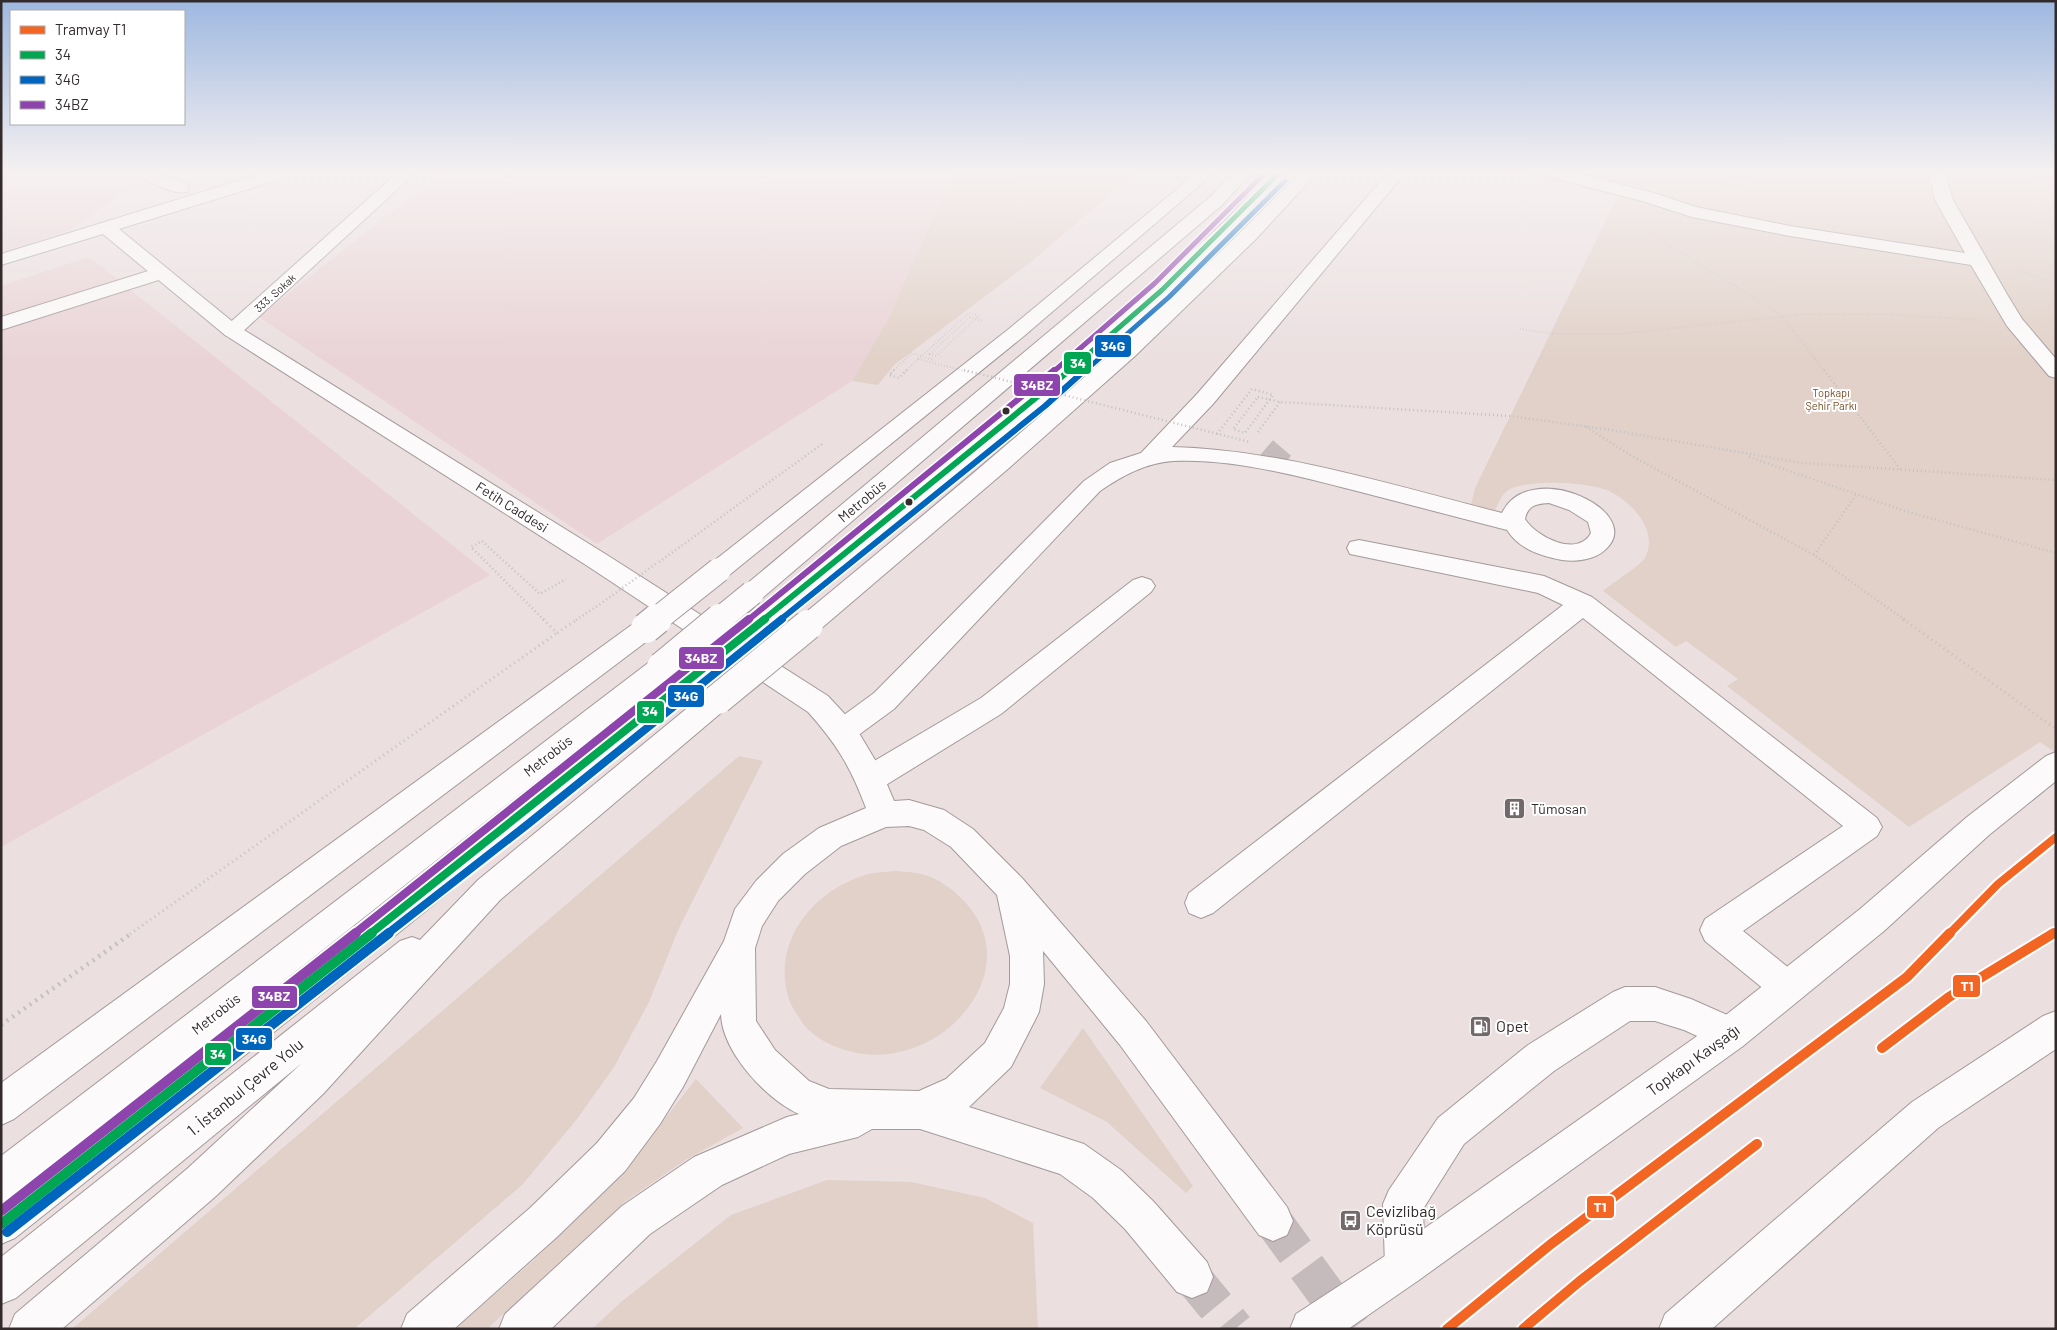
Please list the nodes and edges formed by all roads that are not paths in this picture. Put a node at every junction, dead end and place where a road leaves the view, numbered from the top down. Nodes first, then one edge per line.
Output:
1 (77, 236) edge
2 (117, 236) edge
3 (337, 236) edge
4 (1131, 236) edge
5 (1175, 236) edge
6 (1196, 236) edge
7 (1219, 236) edge
8 (1250, 236) edge
9 (1343, 236) edge
10 (1823, 236) edge
11 (1966, 236) edge
12 (1, 260) edge
13 (1980, 260) junction
14 (1167, 264) junction
15 (161, 273) junction
16 (1081, 316) junction
17 (1, 324) edge
18 (1122, 327) junction
19 (232, 331) junction
20 (2056, 372) edge
21 (1149, 458) junction
22 (1516, 524) dead end
23 (1359, 548) dead end
24 (1142, 586) dead end
25 (1583, 604) junction
26 (708, 688) junction
27 (844, 731) junction
28 (2056, 764) edge
29 (870, 779) junction
30 (884, 814) junction
31 (1011, 888) junction
32 (489, 890) junction
33 (1201, 903) dead end
34 (739, 946) junction
35 (1788, 988) junction
36 (2056, 1028) edge
37 (1730, 1034) junction
38 (1, 1106) edge
39 (903, 1111) junction
40 (1, 1180) edge
41 (1273, 1221) tunnel mouth
42 (1, 1224) edge
43 (1405, 1266) junction
44 (1192, 1276) tunnel mouth
45 (1, 1283) edge
46 (30, 1329) edge
47 (422, 1329) edge
48 (520, 1329) edge
49 (1311, 1329) edge
50 (1680, 1329) edge

1 - 12 main road
2 - 15 main road, Fetih Caddesi
3 - 19 main road, 333. Sokak
4 - 38 main road, bridge
5 - 16 main road, Metrobüs
6 - 14 main road, Metrobüs
7 - 18 main road, Metrobüs
8 - 26 main road, bridge
9 - 21 main road
10 - 13 main road
11 - 13 main road
13 - 20 main road
14 - 16 main road, Metrobüs
14 - 18 main road, Metrobüs
15 - 17 main road
15 - 19 main road, Fetih Caddesi
16 - 40 main road, Metrobüs, bridge
18 - 26 main road, Metrobüs, bridge
19 - 27 main road, Fetih Caddesi
21 - 22 main road
21 - 27 main road
23 - 25 main road
24 - 29 main road
25 - 33 main road
25 - 35 main road
26 - 32 main road
26 - 42 main road, Metrobüs
27 - 29 main road, Fetih Caddesi
28 - 35 main road, Topkapı Kavşağı
29 - 30 main road, Fetih Caddesi
30 - 31 main road
30 - 34 main road
31 - 39 main road
31 - 41 main road
32 - 45 main road, 1. İstanbul Çevre Yolu
32 - 46 main road
34 - 39 main road
34 - 47 main road
35 - 37 main road, Topkapı Kavşağı
36 - 50 main road
37 - 43 main road, Topkapı Kavşağı
37 - 43 main road
39 - 44 main road
39 - 48 main road
43 - 49 main road, Topkapı Kavşağı

